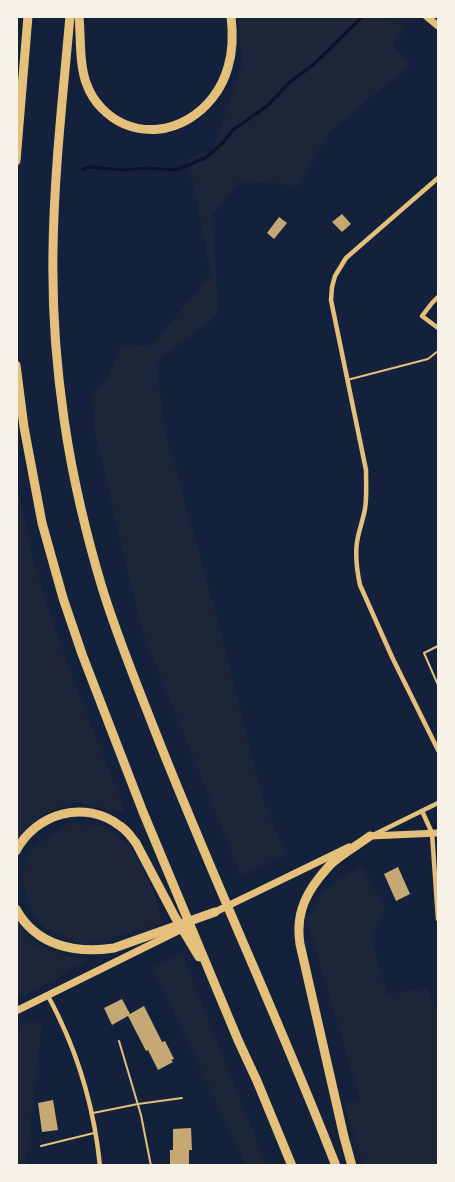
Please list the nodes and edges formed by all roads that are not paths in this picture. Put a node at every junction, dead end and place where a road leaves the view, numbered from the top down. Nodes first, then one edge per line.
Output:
1 (28, 16) edge
2 (70, 16) edge
3 (79, 16) edge
4 (231, 16) edge
5 (426, 16) edge
6 (438, 26) edge
7 (16, 161) edge
8 (438, 178) edge
9 (438, 297) edge
10 (438, 328) edge
11 (438, 351) edge
12 (16, 365) edge
13 (347, 380) junction
14 (438, 646) edge
15 (438, 685) edge
16 (438, 749) edge
17 (438, 803) edge
18 (422, 811) junction
19 (435, 833) edge
20 (370, 836) junction
21 (16, 851) edge
22 (16, 909) edge
23 (215, 912) junction
24 (438, 919) edge
25 (210, 973) junction
26 (48, 996) junction
27 (16, 1011) edge
28 (118, 1041) dead end
29 (182, 1098) dead end
30 (138, 1104) junction
31 (92, 1113) junction
32 (96, 1132) junction
33 (41, 1146) dead end
34 (100, 1166) edge
35 (151, 1166) edge
36 (292, 1166) edge
37 (336, 1166) edge
38 (352, 1166) edge

1 - 7 highway
2 - 37 highway
3 - 4 highway
5 - 6 main road
8 - 13 street
9 - 10 street
11 - 13 lane
12 - 25 highway
13 - 16 street
14 - 15 lane
17 - 18 street
18 - 19 street
18 - 20 street
19 - 20 main road
19 - 24 street
20 - 23 main road
20 - 38 highway
21 - 25 highway
22 - 23 highway
23 - 26 main road
25 - 36 highway
26 - 27 main road
26 - 31 street
28 - 30 lane
29 - 30 lane
30 - 31 lane
30 - 35 lane
31 - 32 street
32 - 33 lane
32 - 34 street

